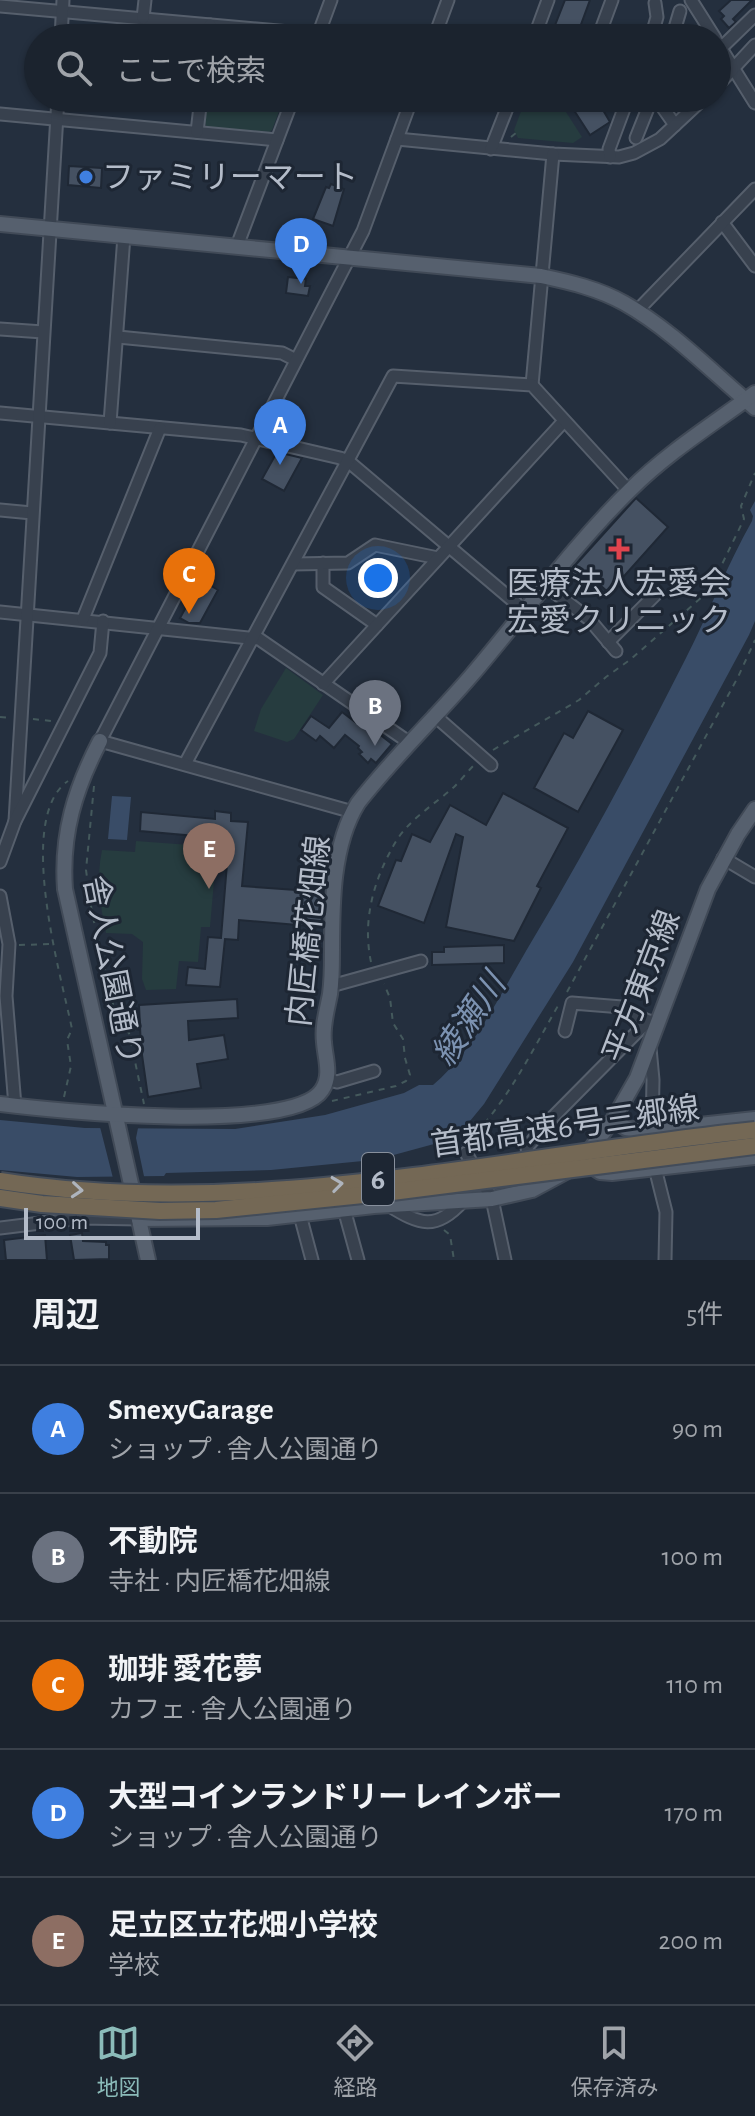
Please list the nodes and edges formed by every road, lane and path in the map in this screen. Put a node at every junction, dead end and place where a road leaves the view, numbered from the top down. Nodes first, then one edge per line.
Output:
1 (145, 0) edge
2 (331, 0) edge
3 (448, 0) edge
4 (548, 0) edge
5 (612, 0) edge
6 (691, 0) edge
7 (654, 1) edge
8 (0, 6) edge
9 (63, 6) edge
10 (680, 11) dead end
11 (755, 15) edge
12 (143, 18) junction
13 (200, 24) edge
14 (322, 24) edge
15 (439, 24) edge
16 (539, 24) edge
17 (603, 24) edge
18 (655, 24) edge
19 (678, 24) edge
20 (706, 24) edge
21 (731, 33) edge
22 (755, 45) edge
23 (731, 65) edge
24 (733, 68) junction
25 (731, 70) edge
26 (755, 103) edge
27 (57, 112) edge
28 (199, 112) edge
29 (288, 112) edge
30 (407, 112) edge
31 (506, 112) edge
32 (623, 112) edge
33 (648, 112) edge
34 (665, 112) edge
35 (689, 112) edge
36 (0, 114) edge
37 (57, 119) junction
38 (675, 125) junction
39 (197, 132) junction
40 (517, 132) dead end
41 (511, 137) dead end
42 (636, 138) dead end
43 (397, 139) junction
44 (277, 140) junction
45 (491, 149) junction
46 (553, 154) junction
47 (610, 157) junction
48 (755, 189) edge
49 (722, 222) junction
50 (0, 224) edge
51 (49, 229) junction
52 (124, 236) junction
53 (237, 246) junction
54 (350, 258) junction
55 (755, 266) edge
56 (541, 276) junction
57 (637, 311) junction
58 (0, 329) edge
59 (43, 332) junction
60 (118, 337) junction
61 (296, 360) junction
62 (532, 385) junction
63 (752, 401) edge
64 (0, 413) edge
65 (38, 417) junction
66 (564, 421) junction
67 (110, 423) junction
68 (160, 428) junction
69 (259, 437) junction
70 (348, 461) junction
71 (755, 473) edge
72 (629, 491) junction
73 (0, 510) edge
74 (32, 513) junction
75 (449, 545) junction
76 (438, 558) junction
77 (323, 563) junction
78 (293, 564) junction
79 (545, 585) junction
80 (657, 593) dead end
81 (524, 610) junction
82 (0, 612) edge
83 (26, 614) junction
84 (83, 619) junction
85 (103, 621) junction
86 (377, 625) junction
87 (159, 627) junction
88 (253, 638) junction
89 (755, 640) edge
90 (323, 684) junction
91 (434, 715) junction
92 (100, 741) junction
93 (410, 743) junction
94 (486, 762) junction
95 (185, 764) junction
96 (69, 780) dead end
97 (95, 780) dead end
98 (755, 809) edge
99 (353, 812) junction
100 (14, 823) junction
101 (0, 826) edge
102 (723, 858) junction
103 (0, 862) edge
104 (755, 877) edge
105 (0, 896) edge
106 (9, 944) junction
107 (54, 944) junction
108 (421, 961) dead end
109 (376, 973) junction
110 (3, 976) edge
111 (331, 986) junction
112 (566, 992) dead end
113 (558, 1006) dead end
114 (654, 1022) junction
115 (565, 1031) dead end
116 (650, 1047) junction
117 (374, 1071) dead end
118 (323, 1086) junction
119 (64, 1102) dead end
120 (7, 1105) edge
121 (145, 1105) dead end
122 (755, 1119) edge
123 (116, 1120) junction
124 (613, 1120) junction
125 (738, 1120) junction
126 (702, 1124) junction
127 (652, 1130) junction
128 (755, 1130) edge
129 (755, 1146) edge
130 (466, 1153) joint
131 (748, 1157) edge
132 (583, 1160) junction
133 (655, 1168) junction
134 (0, 1181) edge
135 (532, 1190) junction
136 (0, 1198) edge
137 (492, 1199) junction
138 (463, 1201) junction
139 (388, 1205) junction
140 (344, 1209) junction
141 (300, 1215) junction
142 (139, 1219) junction
143 (434, 1222) junction
144 (0, 1228) edge
145 (148, 1260) edge
146 (312, 1260) edge
147 (358, 1260) edge
148 (454, 1260) edge
149 (505, 1260) edge
150 (665, 1260) edge

1 - 12 street
2 - 14 street
3 - 15 street
4 - 16 street
5 - 17 street
6 - 20 street
7 - 18 street
8 - 9 street
9 - 12 street
10 - 19 street
11 - 21 street
12 - 13 street
22 - 24 street
23 - 24 street
24 - 25 street
24 - 26 street
27 - 37 street
28 - 39 street
29 - 44 street
30 - 43 street, 舎人公園通り
31 - 45 street
32 - 47 street
33 - 42 street
34 - 38 street
35 - 38 street
36 - 37 street
37 - 39 street
37 - 51 street
38 - 47 street
39 - 44 street
40 - 41 path
43 - 45 street
43 - 54 street, 舎人公園通り
44 - 53 street
45 - 46 street
46 - 47 street
46 - 56 street
48 - 49 street
49 - 55 street
49 - 57 street
50 - 51 main road
51 - 52 main road
51 - 59 street
52 - 53 main road
52 - 60 street
53 - 54 main road
54 - 56 main road
54 - 61 street, 舎人公園通り
56 - 57 main road
56 - 62 street
57 - 63 main road
58 - 59 street
59 - 65 street
60 - 61 street
60 - 67 street
61 - 69 street, 舎人公園通り
62 - 66 street
62 - 70 street
63 - 72 main road, 内匠橋花畑線
64 - 65 street
65 - 67 street
65 - 74 street
66 - 72 street
66 - 75 street
67 - 68 street
68 - 69 street
68 - 84 street
69 - 70 street
69 - 87 street, 舎人公園通り
70 - 75 street
70 - 78 street
71 - 94 path
72 - 79 main road, 内匠橋花畑線
73 - 74 street
74 - 83 street
75 - 76 street
75 - 81 street
76 - 77 street
76 - 86 street
77 - 78 street
77 - 86 street
78 - 88 street
79 - 80 street
79 - 81 main road, 内匠橋花畑線
81 - 91 main road, 内匠橋花畑線
82 - 83 street
83 - 84 street
83 - 100 street
84 - 85 street
85 - 87 street
85 - 100 street
86 - 90 street
87 - 88 street
87 - 92 street, 舎人公園通り
88 - 90 street
88 - 95 street
89 - 112 path
90 - 93 street
91 - 93 main road, 内匠橋花畑線
91 - 94 street
92 - 95 street
92 - 123 main road, 舎人公園通り
93 - 99 main road, 内匠橋花畑線
94 - 109 path
95 - 99 street
96 - 107 path
97 - 121 path
98 - 102 main road, 平方東京線
99 - 111 main road, 内匠橋花畑線
100 - 101 street
100 - 103 street
102 - 104 street
102 - 114 main road, 平方東京線
105 - 106 street
106 - 107 path
106 - 110 street
107 - 119 path
108 - 109 street
109 - 111 street
109 - 118 path
110 - 120 street
111 - 118 main road, 内匠橋花畑線
113 - 130 path
114 - 115 street
114 - 116 main road, 平方東京線
114 - 135 street
116 - 124 main road, 平方東京線
116 - 127 street
117 - 118 street
118 - 123 main road
120 - 123 main road
122 - 125 main road
123 - 142 main road, 舎人公園通り
124 - 127 main road
124 - 132 main road, 平方東京線
125 - 126 main road
125 - 131 main road
126 - 127 main road
126 - 132 main road
134 -> 128 highway, 首都高速6号三郷線 / 6, bridge
129 - 136 highway, 首都高速6号三郷線 / 6, bridge
130 - 137 street
131 - 133 main road
132 - 133 main road
132 - 135 main road, 平方東京線
133 - 150 street
135 - 137 main road, 平方東京線
137 - 138 main road, 平方東京線
137 - 149 street
138 - 139 main road, 平方東京線
138 - 143 street
139 - 140 main road, 平方東京線
139 - 143 street
140 - 141 main road, 平方東京線
140 - 147 street
141 - 142 main road, 平方東京線
141 - 146 street
142 - 144 street
142 - 145 main road, 舎人公園通り
143 - 148 path

